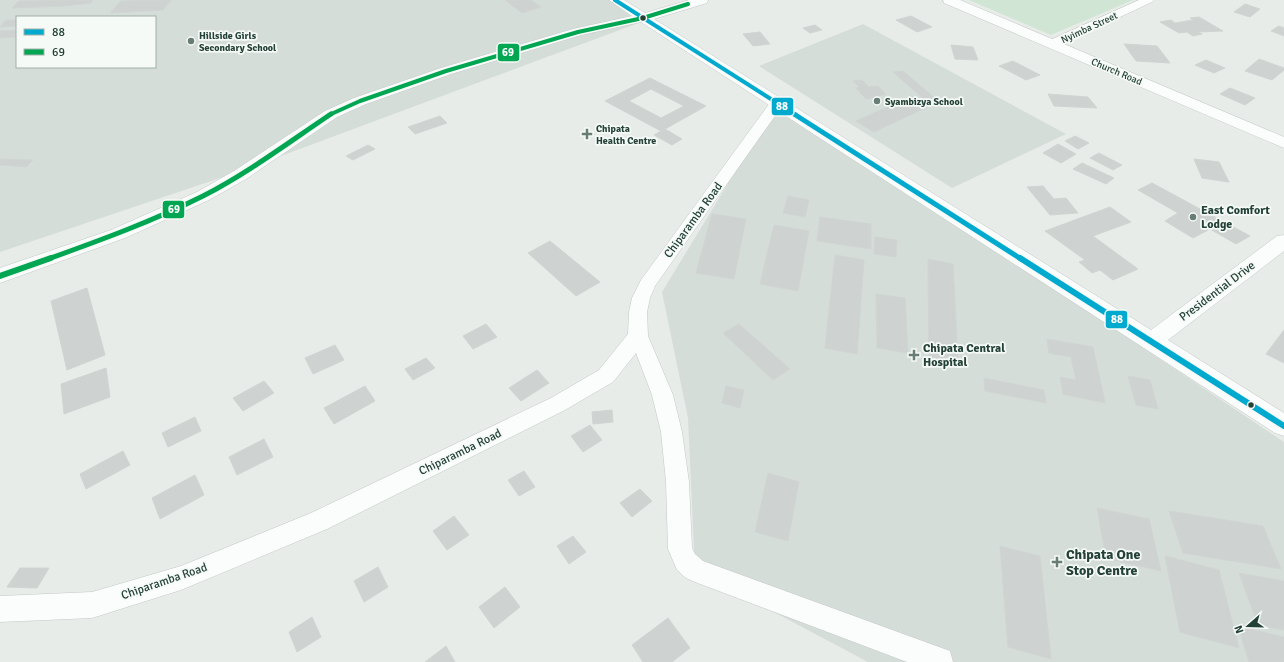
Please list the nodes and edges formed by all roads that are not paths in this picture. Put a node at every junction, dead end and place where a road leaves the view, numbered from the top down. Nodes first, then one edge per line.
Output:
1 (614, 0) edge
2 (702, 0) edge
3 (949, 0) edge
4 (1148, 0) edge
5 (643, 18) junction
6 (1052, 44) junction
7 (777, 103) junction
8 (1284, 143) edge
9 (1284, 240) edge
10 (0, 276) edge
11 (638, 336) junction
12 (1150, 342) junction
13 (1284, 426) edge
14 (0, 609) edge
15 (940, 662) edge

1 - 5 street
2 - 5 street
3 - 6 street, Church Road
4 - 6 street, Nyimba Street
5 - 7 street
5 - 10 street
6 - 8 street, Church Road
7 - 11 street, Chiparamba Road
7 - 12 street
9 - 12 street, Presidential Drive
11 - 14 street, Chiparamba Road
11 - 15 street
12 - 13 street

